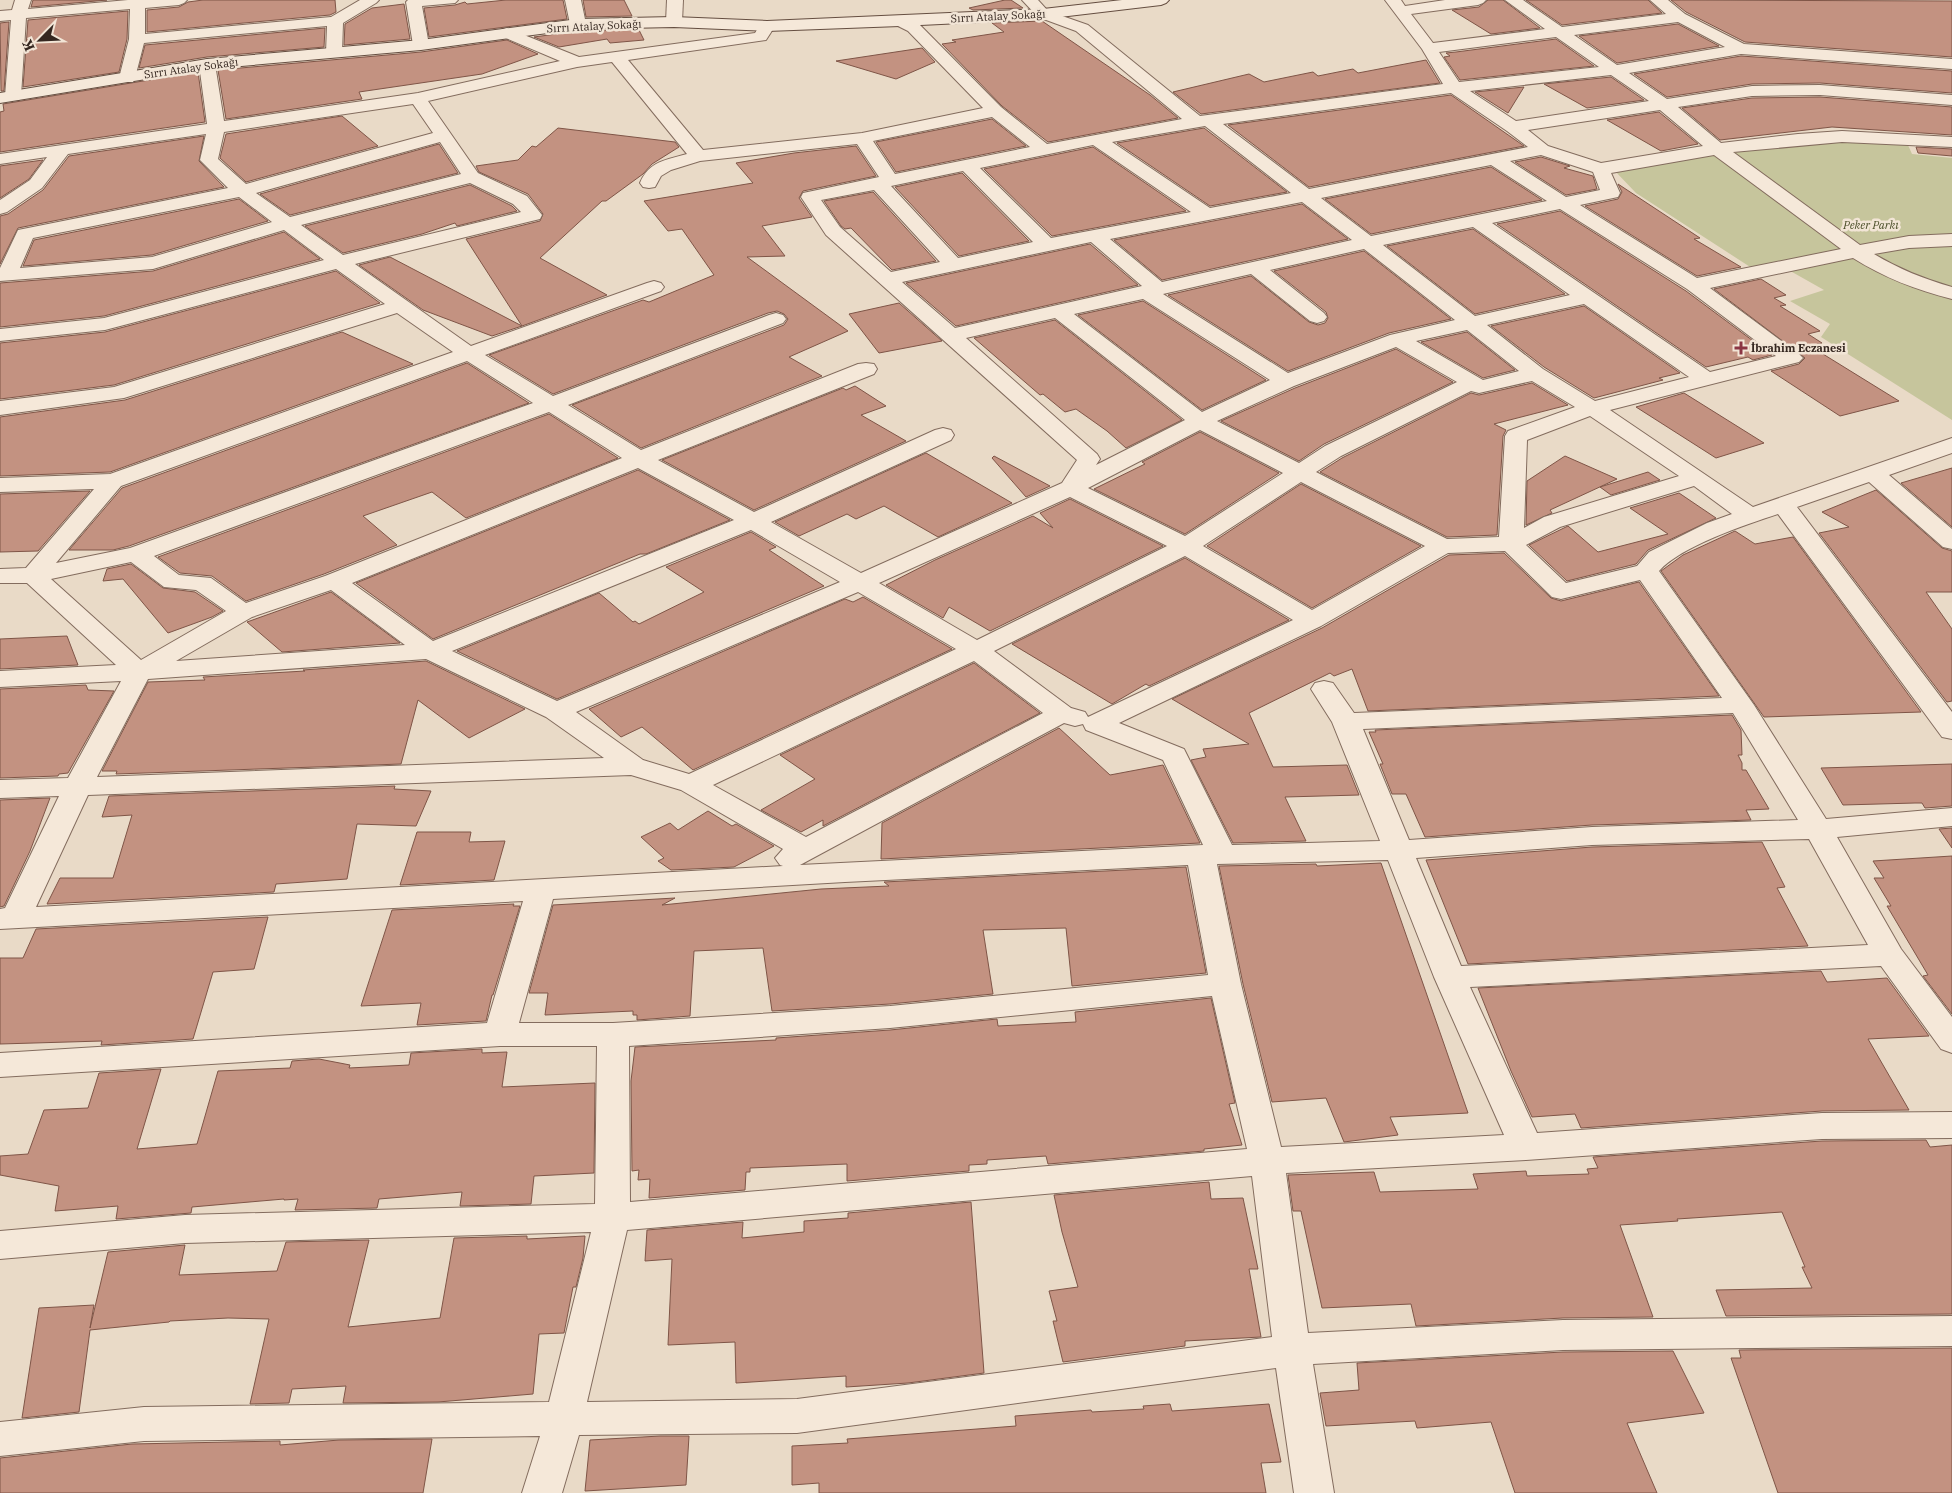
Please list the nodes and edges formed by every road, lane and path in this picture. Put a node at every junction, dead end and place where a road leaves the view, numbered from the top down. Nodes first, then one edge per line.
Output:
1 (179, 0) edge
2 (371, 0) edge
3 (450, 0) edge
4 (573, 0) edge
5 (675, 0) edge
6 (1030, 0) edge
7 (1161, 0) edge
8 (1478, 0) edge
9 (1513, 0) edge
10 (1658, 0) edge
11 (137, 2) edge
12 (1396, 5) edge
13 (21, 7) edge
14 (1043, 14) junction
15 (0, 16) edge
16 (1680, 18) junction
17 (334, 21) junction
18 (900, 21) junction
19 (674, 22) junction
20 (578, 24) junction
21 (767, 26) junction
22 (1560, 32) junction
23 (507, 33) junction
24 (138, 38) junction
25 (421, 45) junction
26 (1429, 48) junction
27 (1741, 49) junction
28 (334, 54) junction
29 (616, 56) junction
30 (577, 62) junction
31 (207, 64) junction
32 (1952, 64) edge
33 (1615, 70) junction
34 (1810, 72) junction
35 (127, 78) junction
36 (1454, 88) junction
37 (6, 97) edge
38 (418, 98) junction
39 (1952, 100) edge
40 (1662, 103) junction
41 (995, 111) junction
42 (1202, 121) junction
43 (1513, 127) junction
44 (216, 128) junction
45 (443, 136) junction
46 (862, 138) junction
47 (1096, 139) junction
48 (1952, 142) edge
49 (1716, 148) junction
50 (62, 150) junction
51 (1044, 150) junction
52 (1542, 150) junction
53 (698, 156) junction
54 (0, 159) edge
55 (1494, 159) junction
56 (966, 165) junction
57 (1600, 169) junction
58 (472, 177) junction
59 (884, 181) junction
60 (649, 183) dead end
61 (242, 191) junction
62 (1306, 197) junction
63 (1565, 203) junction
64 (0, 208) edge
65 (1208, 215) junction
66 (1477, 221) junction
67 (288, 224) junction
68 (1096, 236) junction
69 (1952, 240) edge
70 (1366, 243) junction
71 (1047, 245) junction
72 (1856, 251) junction
73 (340, 262) junction
74 (953, 264) junction
75 (1254, 267) junction
76 (4, 274) edge
77 (887, 279) junction
78 (1694, 285) junction
79 (654, 287) dead end
80 (1151, 290) junction
81 (1952, 293) edge
82 (1587, 296) junction
83 (400, 306) junction
84 (1058, 311) junction
85 (1317, 317) dead end
86 (776, 319) dead end
87 (1472, 322) junction
88 (0, 335) edge
89 (951, 335) junction
90 (1397, 339) junction
91 (468, 353) junction
92 (866, 369) dead end
93 (1535, 374) junction
94 (1707, 380) junction
95 (1286, 381) junction
96 (1473, 382) junction
97 (551, 404) junction
98 (0, 408) edge
99 (1592, 408) junction
100 (1200, 421) junction
101 (943, 435) dead end
102 (1952, 445) edge
103 (641, 460) junction
104 (1301, 473) junction
105 (1873, 473) junction
106 (1697, 478) junction
107 (113, 481) junction
108 (0, 485) edge
109 (1070, 488) junction
110 (1783, 505) junction
111 (1750, 516) junction
112 (753, 521) junction
113 (1952, 542) edge
114 (1511, 544) junction
115 (1186, 546) junction
116 (1443, 546) junction
117 (136, 554) junction
118 (1646, 571) junction
119 (33, 575) junction
120 (0, 576) edge
121 (334, 580) junction
122 (859, 583) junction
123 (243, 612) junction
124 (1312, 621) junction
125 (976, 650) junction
126 (430, 651) junction
127 (139, 672) junction
128 (0, 679) edge
129 (1324, 689) dead end
130 (1741, 705) junction
131 (556, 711) junction
132 (1061, 714) junction
133 (1346, 722) junction
134 (1096, 724) junction
135 (1952, 731) edge
136 (633, 766) junction
137 (691, 784) junction
138 (78, 786) junction
139 (0, 789) edge
140 (1952, 817) edge
141 (1818, 829) junction
142 (807, 850) junction
143 (1398, 850) junction
144 (1211, 855) junction
145 (747, 879) junction
146 (541, 890) junction
147 (8, 918) edge
148 (1889, 955) junction
149 (1450, 977) junction
150 (1225, 984) junction
151 (500, 1034) junction
152 (613, 1035) junction
153 (1952, 1041) edge
154 (0, 1065) edge
155 (1952, 1125) edge
156 (1526, 1148) junction
157 (1267, 1161) junction
158 (612, 1217) junction
159 (0, 1245) edge
160 (1952, 1331) edge
161 (1292, 1350) junction
162 (564, 1419) junction
163 (0, 1439) edge
164 (542, 1493) edge
165 (1314, 1493) edge

1 - 11 street
2 - 17 street
3 - 25 street
4 - 20 street
5 - 19 street
6 - 14 street
7 - 14 street, Sırrı Atalay Sokağı
8 - 12 street
9 - 22 street
10 - 16 street
11 - 13 street
11 - 24 street
12 - 26 street
13 - 15 street
13 - 37 street
14 - 18 street, Sırrı Atalay Sokağı
14 - 42 street
16 - 22 street
16 - 27 street
17 - 24 street
17 - 28 street
18 - 21 street, Sırrı Atalay Sokağı
18 - 41 street
19 - 20 street, Sırrı Atalay Sokağı
19 - 21 street, Sırrı Atalay Sokağı
20 - 23 street, Sırrı Atalay Sokağı
21 - 29 street
22 - 26 street
22 - 33 street
23 - 25 street, Sırrı Atalay Sokağı
23 - 30 street
24 - 35 street
25 - 28 street, Sırrı Atalay Sokağı
26 - 36 street
27 - 33 street
27 - 34 street
28 - 31 street, Sırrı Atalay Sokağı
29 - 30 street
29 - 53 street
30 - 38 street
31 - 35 street, Sırrı Atalay Sokağı
31 - 44 street
32 - 34 street
33 - 36 street
33 - 40 street
34 - 39 street
34 - 40 street
35 - 37 street, Sırrı Atalay Sokağı
36 - 42 street
36 - 43 street
38 - 44 street
38 - 45 street
40 - 43 street
40 - 49 street
41 - 46 street
41 - 51 street
42 - 47 street
42 - 62 street
43 - 52 street
44 - 50 street
44 - 61 street
45 - 58 street
45 - 61 street
46 - 53 street
46 - 59 street
47 - 51 street
47 - 65 street
48 - 49 street
49 - 57 street
49 - 72 street
50 - 54 street
50 - 64 street
51 - 56 street
52 - 55 street
52 - 57 street
53 - 60 street
55 - 62 street
55 - 63 street
56 - 59 street
56 - 71 street
57 - 63 street
58 - 67 street
58 - 73 street
59 - 74 street
59 - 77 street
61 - 67 street
61 - 76 street
62 - 65 street
62 - 70 street
63 - 66 street
63 - 78 street
65 - 68 street
66 - 70 street
66 - 82 street
67 - 73 street
67 - 76 street
68 - 71 street
68 - 80 street
69 - 72 street
70 - 75 street
70 - 87 street
71 - 74 street
72 - 78 street
72 - 81 street
73 - 83 street
73 - 88 street
74 - 77 street
75 - 80 street
75 - 85 street
77 - 89 street
78 - 94 street
79 - 91 street
80 - 84 street
80 - 95 street
82 - 87 street
82 - 94 street
83 - 91 street
83 - 98 street
84 - 89 street
84 - 100 street
86 - 97 street
87 - 90 street
87 - 93 street
89 - 109 street
90 - 95 street
90 - 96 street
91 - 97 street
91 - 107 street
92 - 103 street
93 - 96 street
93 - 99 street
94 - 99 street
95 - 100 street
96 - 104 street
97 - 103 street
97 - 117 street
99 - 106 street
99 - 114 street
100 - 104 street
100 - 109 street
101 - 112 street
102 - 105 street
103 - 112 street
103 - 121 street
104 - 115 street
104 - 116 street
105 - 110 street
105 - 113 street
106 - 111 street
106 - 114 street
107 - 108 street
107 - 119 street
109 - 115 street
109 - 122 street
110 - 111 street
110 - 135 street
111 - 118 street
112 - 122 street
112 - 126 street
114 - 116 street
114 - 118 street
115 - 124 street
115 - 125 street
116 - 124 street
117 - 119 street
117 - 123 street
118 - 130 street
119 - 120 street
119 - 127 street
121 - 123 street
121 - 126 street
122 - 125 street
122 - 131 street
123 - 127 street
124 - 134 street
125 - 132 street
125 - 137 street
126 - 127 street
126 - 131 street
127 - 128 street
127 - 138 street
129 - 133 street
130 - 133 street
130 - 141 street
131 - 136 street
132 - 134 street
132 - 142 street
133 - 143 street
134 - 144 street
136 - 137 street
136 - 138 street
137 - 142 street
138 - 139 street
138 - 147 street
140 - 141 street
141 - 143 street
141 - 148 street
142 - 145 street
143 - 144 street
143 - 149 street
144 - 145 street
144 - 150 street
145 - 146 street
146 - 147 street
146 - 151 street
148 - 149 street
148 - 153 street
149 - 156 street
150 - 152 street
150 - 157 street
151 - 152 street
151 - 154 street
152 - 158 street
155 - 156 street
156 - 157 street
157 - 158 street
157 - 161 street
158 - 159 street
158 - 162 street
160 - 161 street
161 - 162 street
161 - 165 street
162 - 163 street
162 - 164 street

